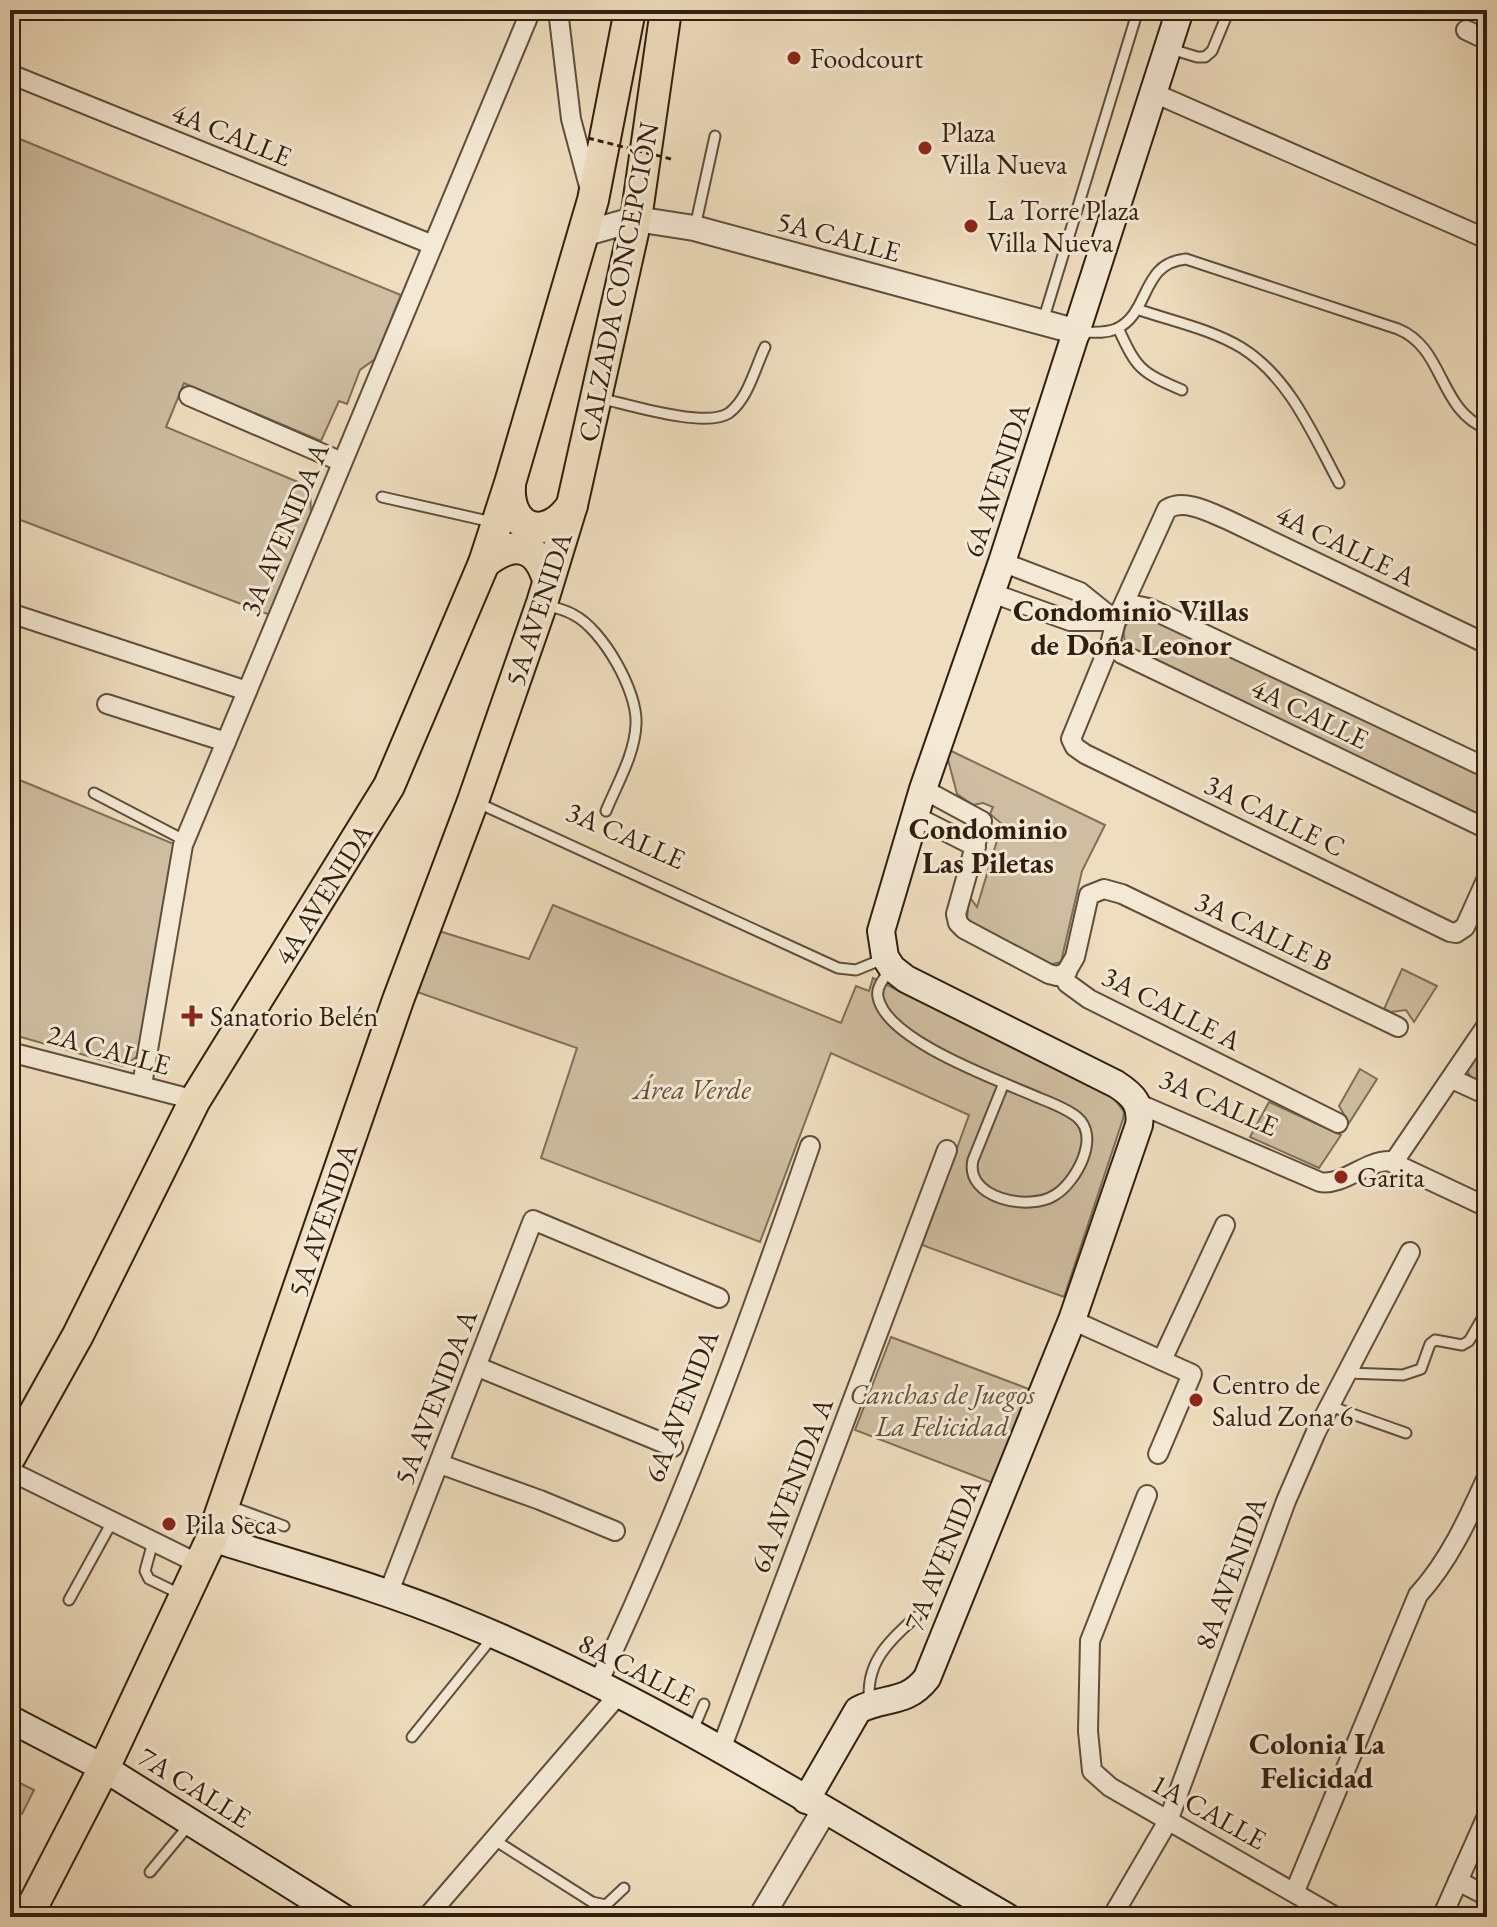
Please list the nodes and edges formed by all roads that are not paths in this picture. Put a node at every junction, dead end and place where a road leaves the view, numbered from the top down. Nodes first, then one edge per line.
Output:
1 (531, 10) edge
2 (558, 10) edge
3 (630, 10) edge
4 (666, 10) edge
5 (1138, 10) edge
6 (1180, 10) edge
7 (1229, 10) edge
8 (1466, 30) dead end
9 (1487, 40) edge
10 (1168, 47) junction
11 (10, 74) edge
12 (1154, 93) junction
13 (715, 136) dead end
14 (593, 200) junction
15 (636, 219) junction
16 (694, 228) junction
17 (583, 234) junction
18 (1487, 239) edge
19 (433, 245) junction
20 (1137, 309) junction
21 (1043, 321) junction
22 (1118, 328) junction
23 (1078, 332) junction
24 (765, 347) dead end
25 (1182, 390) dead end
26 (189, 396) dead end
27 (596, 397) junction
28 (1487, 429) edge
29 (342, 462) junction
30 (510, 483) junction
31 (1339, 483) dead end
32 (382, 497) dead end
33 (572, 505) junction
34 (497, 523) junction
35 (1002, 562) junction
36 (484, 563) junction
37 (545, 592) junction
38 (992, 593) junction
39 (10, 613) edge
40 (1119, 615) junction
41 (1110, 644) junction
42 (1487, 644) edge
43 (247, 691) junction
44 (107, 704) dead end
45 (226, 742) junction
46 (1487, 768) edge
47 (923, 789) junction
48 (94, 793) dead end
49 (473, 801) junction
50 (606, 811) dead end
51 (915, 816) junction
52 (1487, 829) edge
53 (184, 840) junction
54 (976, 847) junction
55 (1487, 878) edge
56 (889, 963) junction
57 (1067, 972) junction
58 (1487, 1025) edge
59 (1398, 1027) dead end
60 (10, 1052) edge
61 (1452, 1079) junction
62 (1004, 1083) junction
63 (142, 1085) junction
64 (1487, 1095) edge
65 (195, 1100) junction
66 (1137, 1103) junction
67 (1338, 1123) dead end
68 (810, 1146) dead end
69 (947, 1150) dead end
70 (1393, 1163) junction
71 (1487, 1207) edge
72 (1225, 1225) dead end
73 (1410, 1252) dead end
74 (719, 1298) dead end
75 (1487, 1310) edge
76 (1072, 1320) junction
77 (1162, 1360) junction
78 (478, 1367) junction
79 (1348, 1373) junction
80 (1330, 1406) junction
81 (1406, 1433) dead end
82 (673, 1447) dead end
83 (1158, 1454) dead end
84 (10, 1457) edge
85 (440, 1464) junction
86 (10, 1471) edge
87 (1487, 1477) edge
88 (1147, 1495) dead end
89 (224, 1504) junction
90 (112, 1522) junction
91 (284, 1526) dead end
92 (615, 1531) dead end
93 (153, 1542) junction
94 (205, 1551) junction
95 (388, 1594) junction
96 (184, 1596) junction
97 (69, 1600) dead end
98 (916, 1617) dead end
99 (494, 1635) junction
100 (608, 1688) junction
101 (704, 1704) dead end
102 (870, 1704) junction
103 (10, 1719) edge
104 (691, 1733) junction
105 (412, 1737) dead end
106 (721, 1749) junction
107 (104, 1768) junction
108 (815, 1805) junction
109 (1487, 1816) edge
110 (1168, 1821) junction
111 (191, 1823) junction
112 (493, 1839) junction
113 (150, 1872) dead end
114 (1458, 1881) junction
115 (624, 1888) dead end
116 (1295, 1891) junction
117 (1487, 1896) edge
118 (27, 1917) edge
119 (342, 1917) edge
120 (427, 1917) edge
121 (761, 1917) edge
122 (1007, 1917) edge
123 (1112, 1917) edge
124 (1336, 1917) edge
125 (1442, 1917) edge

1 - 19 street, 3A AVENIDA A
2 - 14 street
3 - 14 main road, CALZADA CONCEPCIÓN
4 - 15 main road, CALZADA CONCEPCIÓN
5 - 21 lane
6 - 10 main road, 6A AVENIDA
7 - 10 lane
8 - 9 street
10 - 12 main road, 6A AVENIDA
11 - 19 street, 4A CALLE
12 - 18 street
12 - 23 main road, 6A AVENIDA
13 - 16 lane
14 - 17 main road, CALZADA CONCEPCIÓN
15 - 16 street, 5A CALLE
15 - 17 street, 5A CALLE
15 - 27 main road, CALZADA CONCEPCIÓN
16 - 21 street, 5A CALLE
17 - 30 main road, CALZADA CONCEPCIÓN
19 - 29 street, 3A AVENIDA A
20 - 22 lane
20 - 28 lane
20 - 31 lane
21 - 23 street, 5A CALLE
22 - 23 lane
22 - 25 lane
23 - 35 main road, 6A AVENIDA
24 - 27 lane
26 - 29 street
27 - 33 main road, CALZADA CONCEPCIÓN
29 - 43 street, 3A AVENIDA A
30 - 33 main road
30 - 34 main road, 4A AVENIDA
32 - 34 lane
33 - 37 main road, 5A AVENIDA
34 - 36 main road, 4A AVENIDA
35 - 38 main road, 6A AVENIDA
35 - 40 street
36 - 37 main road
36 - 65 main road, 4A AVENIDA
37 - 49 main road, 5A AVENIDA
37 - 50 lane
38 - 40 street, 4A CALLE
38 - 47 main road, 6A AVENIDA
39 - 43 street
40 - 41 street
40 - 42 street, 4A CALLE A
40 - 46 street, 4A CALLE
41 - 52 street, 4A CALLE
41 - 55 street, 3A CALLE C
43 - 45 street, 3A AVENIDA A
44 - 45 street
45 - 53 street, 3A AVENIDA A
47 - 51 main road, 6A AVENIDA
47 - 54 street
48 - 53 lane
49 - 56 lane, 3A CALLE
49 - 89 main road, 5A AVENIDA
51 - 54 street
51 - 56 main road, 6A AVENIDA
53 - 63 street, 3A AVENIDA A
54 - 57 street, 3A CALLE A
56 - 62 lane
56 - 66 main road, 3A CALLE
57 - 59 street, 3A CALLE B
57 - 67 street, 3A CALLE A
58 - 61 street
60 - 63 street, 2A CALLE
61 - 64 street
61 - 70 street
62 - 62 lane
63 - 65 street, 2A CALLE
65 - 84 main road, 4A AVENIDA
66 - 70 street, 3A CALLE
66 - 76 main road, 7A AVENIDA
68 - 100 street, 6A AVENIDA
69 - 106 street, 6A AVENIDA A
70 - 71 street
72 - 77 street
73 - 79 street, 8A AVENIDA
74 - 78 street, 5A AVENIDA A
75 - 79 lane
76 - 77 street
76 - 102 main road, 7A AVENIDA
77 - 83 street
78 - 82 street
78 - 85 street, 5A AVENIDA A
79 - 80 street, 8A AVENIDA
80 - 81 lane
80 - 110 street, 8A AVENIDA
85 - 92 street
85 - 95 street, 5A AVENIDA A
86 - 90 street, 8A CALLE
87 - 116 street
88 - 110 street, 1A CALLE
89 - 91 lane
89 - 94 main road, 5A AVENIDA
90 - 93 street, 8A CALLE
90 - 97 lane
93 - 94 street, 8A CALLE
93 - 96 lane
94 - 95 main road, 8A CALLE
94 - 96 main road, 5A AVENIDA
95 - 99 main road, 8A CALLE
96 - 107 main road, 5A AVENIDA
98 - 102 lane
99 - 100 main road, 8A CALLE
99 - 105 lane
100 - 104 main road, 8A CALLE
100 - 112 street, 6A AVENIDA
101 - 104 lane
102 - 108 main road
103 - 107 main road, 7A CALLE
104 - 106 main road, 8A CALLE
106 - 108 main road, 8A CALLE
107 - 111 main road, 7A CALLE
107 - 118 main road, 5A AVENIDA
108 - 121 street
108 - 122 main road, 8A CALLE
109 - 114 street
110 - 116 street, 1A CALLE
110 - 123 street, 8A AVENIDA
111 - 113 lane
111 - 119 main road, 7A CALLE
112 - 115 lane
112 - 120 street, 6A AVENIDA
114 - 117 street
114 - 125 street
116 - 124 street, 1A CALLE

